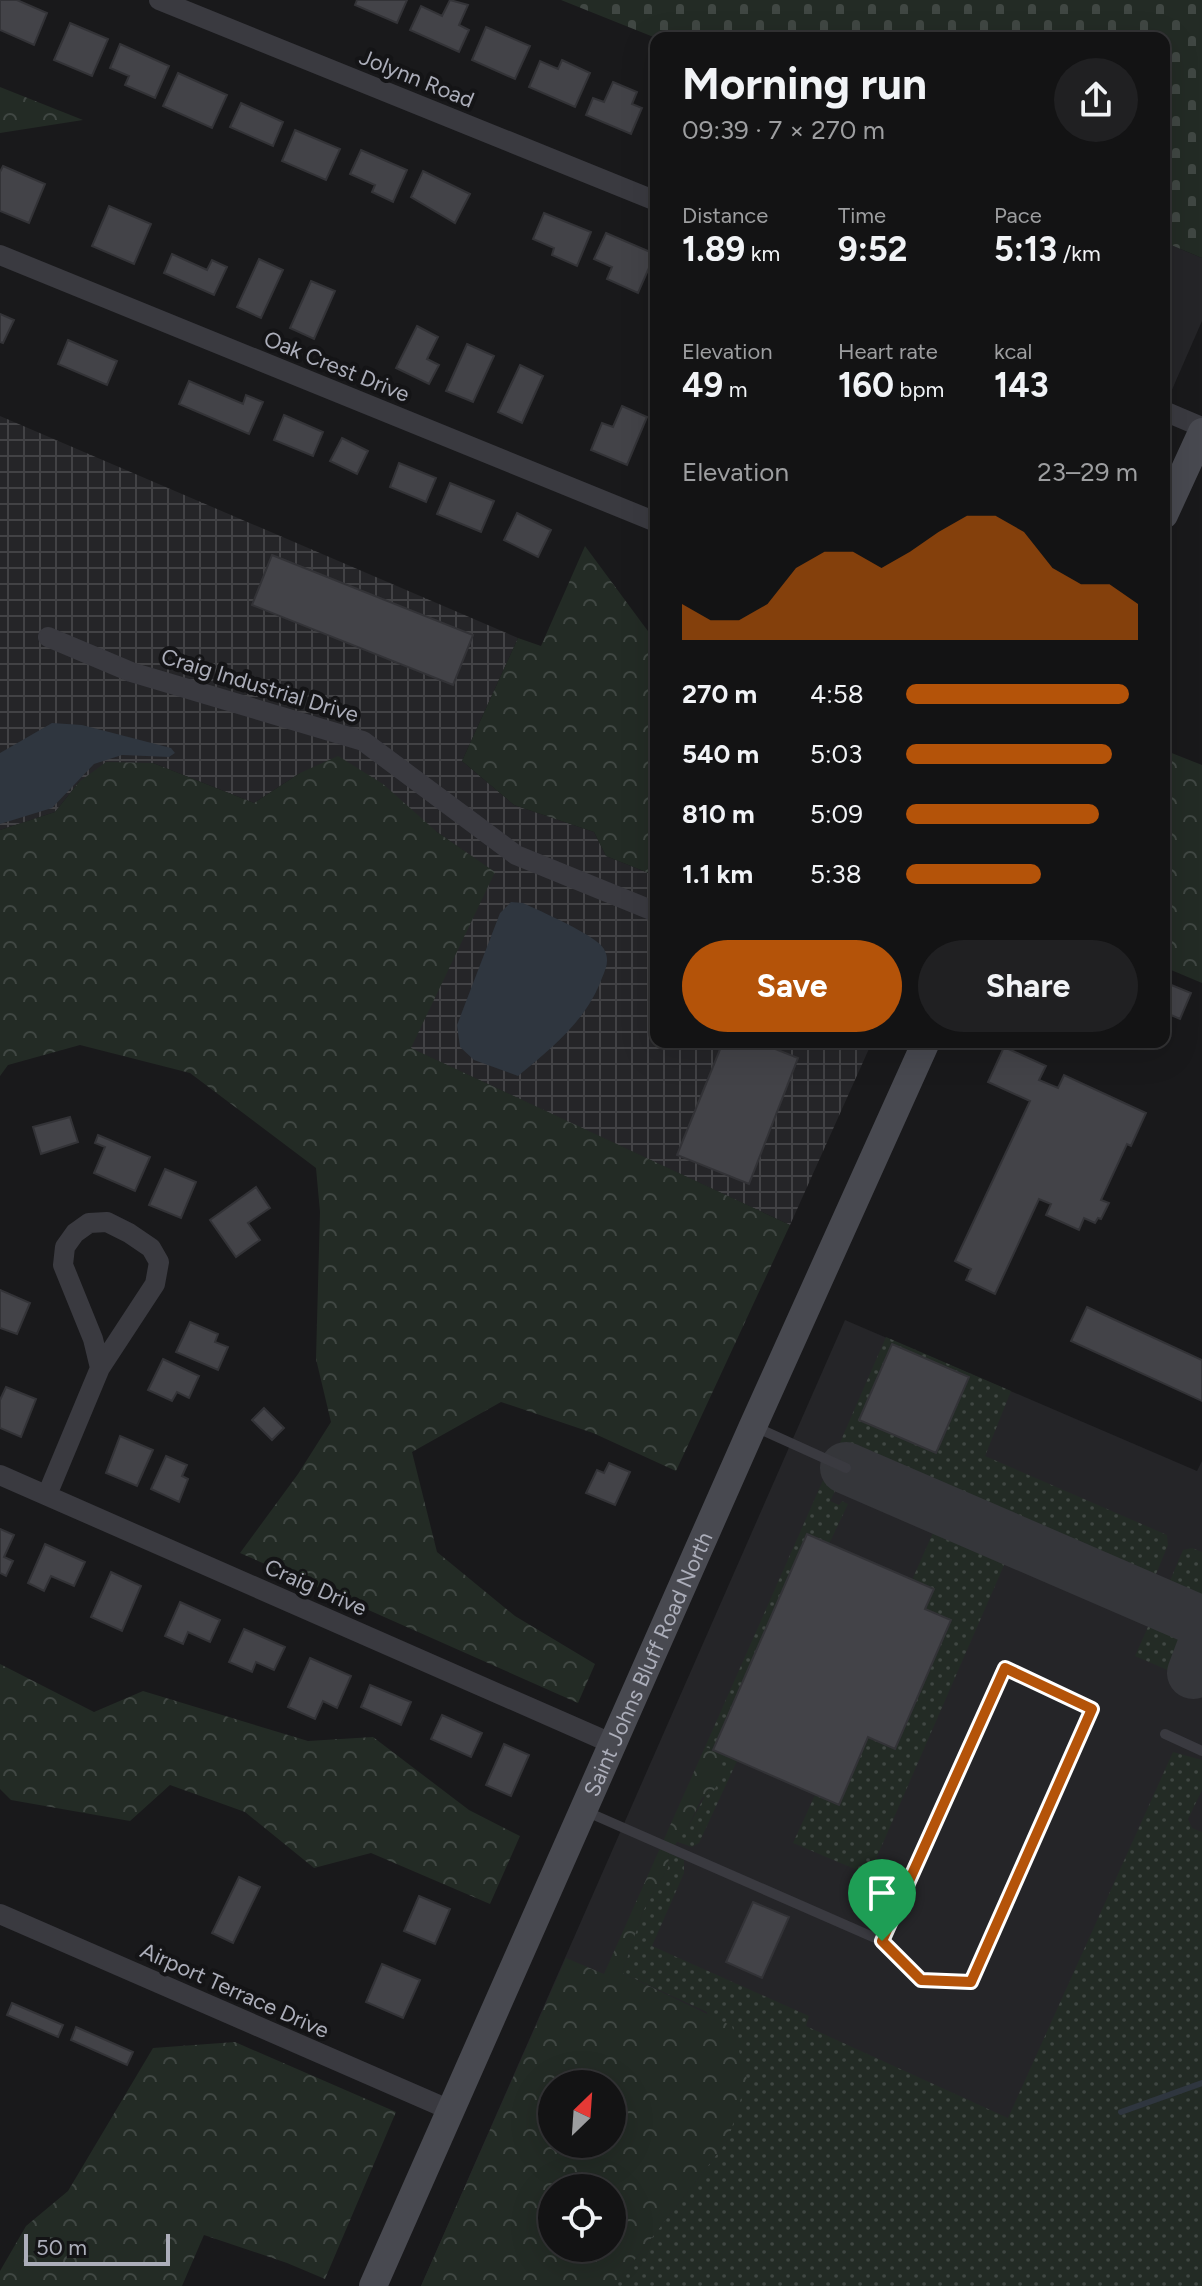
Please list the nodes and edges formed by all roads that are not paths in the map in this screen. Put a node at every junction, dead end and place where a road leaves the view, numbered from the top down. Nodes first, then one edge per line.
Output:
1 (159, 0) edge
2 (650, 199) edge
3 (0, 255) edge
4 (1170, 414) edge
5 (1202, 429) edge
6 (1170, 501) edge
7 (650, 520) edge
8 (48, 637) dead end
9 (650, 910) edge
10 (923, 1048) edge
11 (100, 1368) junction
12 (753, 1426) junction
13 (846, 1468) dead end
14 (0, 1475) edge
15 (47, 1495) junction
16 (1165, 1734) dead end
17 (613, 1744) junction
18 (1202, 1751) edge
19 (583, 1811) junction
20 (0, 1914) edge
21 (882, 1941) junction
22 (450, 2110) junction
23 (373, 2286) edge

1 - 2 street, Jolynn Road
3 - 7 street, Oak Crest Drive
4 - 5 street
5 - 6 main road
8 - 9 street, Craig Industrial Drive
10 - 12 main road, Saint Johns Bluff Road North
11 - 11 street
11 - 15 street
12 - 13 lane
12 - 17 main road, Saint Johns Bluff Road North
14 - 15 street, Craig Drive
15 - 17 street, Craig Drive
16 - 18 lane
17 - 19 main road, Saint Johns Bluff Road North
19 - 21 lane
19 - 22 main road, Saint Johns Bluff Road North
20 - 22 street, Airport Terrace Drive
21 - 21 lane
22 - 23 main road, Saint Johns Bluff Road North

